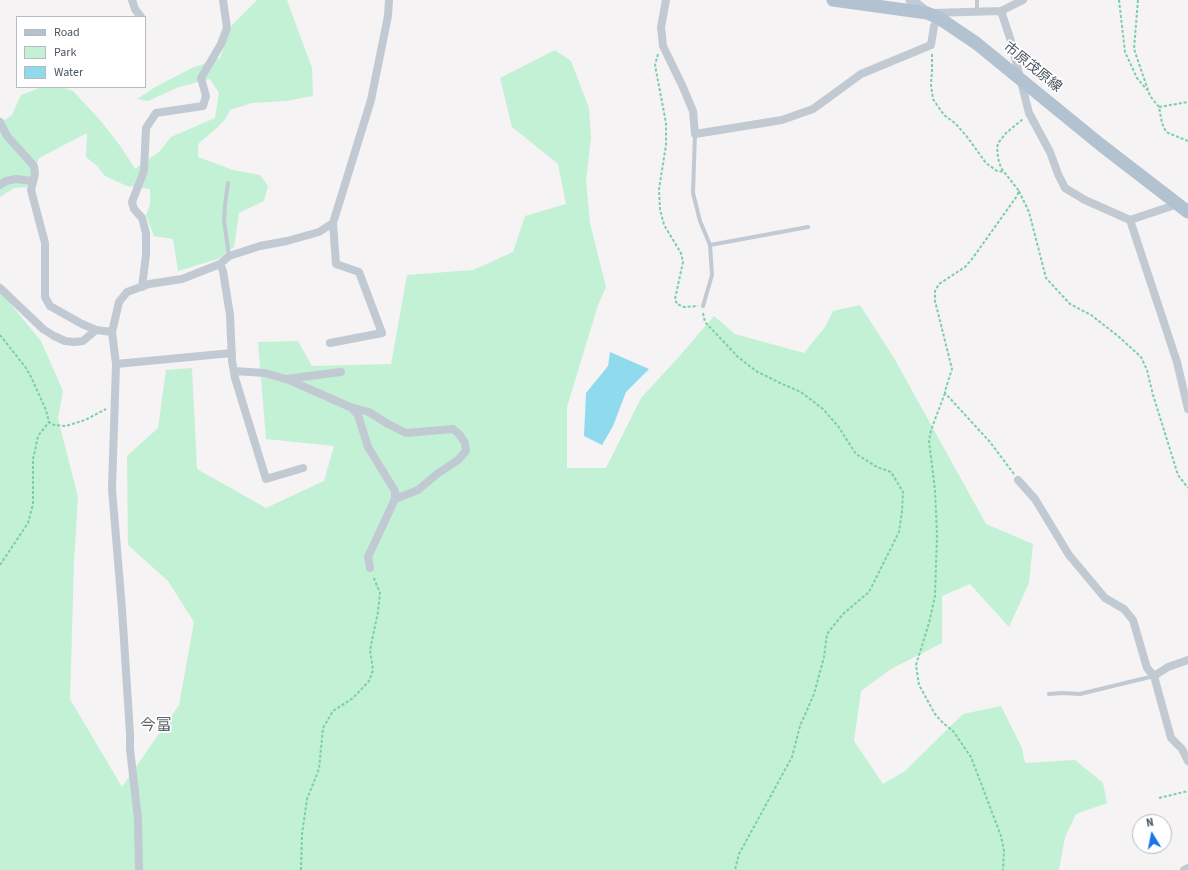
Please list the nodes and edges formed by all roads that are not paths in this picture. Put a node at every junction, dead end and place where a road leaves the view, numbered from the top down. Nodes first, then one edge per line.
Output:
1 (132, 0) edge
2 (223, 0) edge
3 (389, 0) edge
4 (666, 0) edge
5 (833, 0) edge
6 (911, 0) edge
7 (977, 0) edge
8 (1023, 0) edge
9 (977, 11) junction
10 (1001, 11) junction
11 (933, 15) junction
12 (140, 16) edge
13 (1020, 80) junction
14 (0, 122) edge
15 (695, 134) junction
16 (33, 181) junction
17 (228, 183) dead end
18 (0, 185) edge
19 (1183, 208) edge
20 (1130, 220) junction
21 (333, 223) junction
22 (808, 227) dead end
23 (710, 246) junction
24 (229, 256) junction
25 (220, 264) junction
26 (142, 287) junction
27 (0, 288) edge
28 (703, 306) road end
29 (96, 330) junction
30 (112, 332) junction
31 (330, 343) dead end
32 (232, 353) junction
33 (116, 364) junction
34 (234, 371) junction
35 (341, 372) dead end
36 (285, 379) junction
37 (350, 407) junction
38 (1188, 409) edge
39 (304, 468) dead end
40 (1018, 480) road end
41 (395, 498) junction
42 (370, 568) road end
43 (1188, 660) edge
44 (1154, 676) junction
45 (1049, 694) dead end
46 (1188, 761) edge
47 (1188, 868) edge
48 (139, 870) edge
49 (1184, 870) edge

1 - 12 street
2 - 26 street
3 - 21 street
4 - 15 street
5 - 11 main road, 市原茂原線
6 - 11 main road
7 - 9 lane
8 - 10 street
9 - 10 street
9 - 11 street
10 - 13 street
11 - 13 main road, 市原茂原線
11 - 15 street
13 - 19 main road, 市原茂原線
13 - 20 street
14 - 16 street
15 - 23 lane
16 - 18 street
16 - 29 street
17 - 24 lane
19 - 20 street
20 - 38 street
21 - 24 street
21 - 31 street
22 - 23 lane
23 - 28 lane
24 - 25 street
25 - 26 street
25 - 32 street
26 - 30 street
27 - 29 street
29 - 30 street
30 - 33 street
32 - 33 street
32 - 34 street
33 - 48 street
34 - 36 street
34 - 39 street
35 - 36 street
36 - 37 street
37 - 41 street
37 - 41 street
40 - 44 street
41 - 42 street
43 - 44 street
44 - 45 lane
44 - 46 street
47 - 49 street

